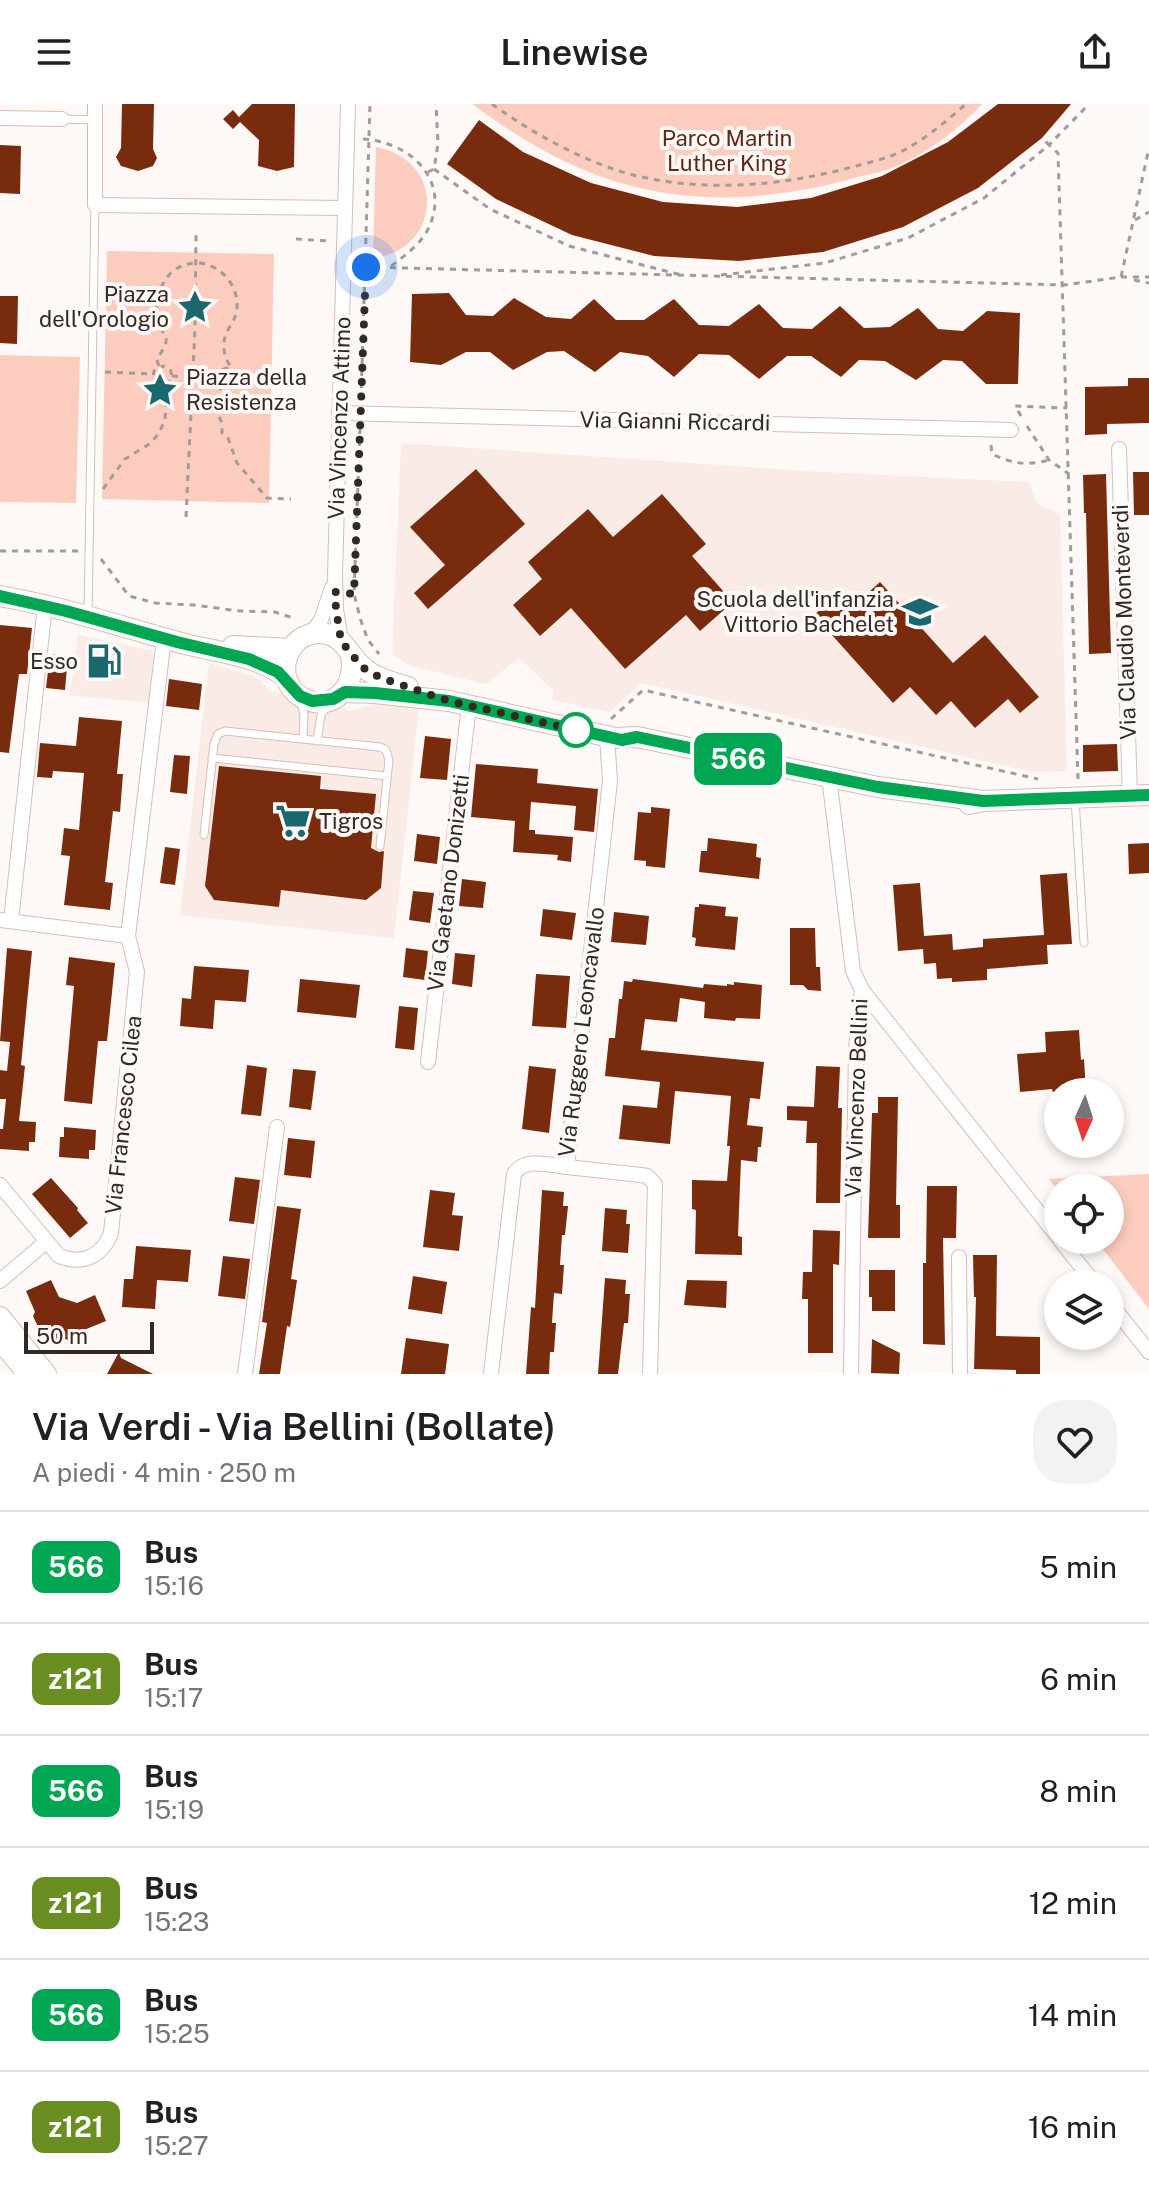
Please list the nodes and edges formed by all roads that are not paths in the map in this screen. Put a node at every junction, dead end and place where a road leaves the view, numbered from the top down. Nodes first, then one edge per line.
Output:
1 (348, 104) edge
2 (95, 112) edge
3 (0, 118) edge
4 (62, 119) joint
5 (95, 205) junction
6 (345, 208) junction
7 (339, 413) junction
8 (1011, 430) dead end
9 (1119, 449) dead end
10 (335, 586) junction
11 (0, 596) edge
12 (45, 605) junction
13 (88, 616) junction
14 (305, 627) junction
15 (171, 640) junction
16 (345, 646) junction
17 (290, 649) junction
18 (285, 677) junction
19 (339, 695) junction
20 (300, 696) junction
21 (459, 703) junction
22 (614, 732) junction
23 (303, 739) junction
24 (317, 741) junction
25 (212, 758) junction
26 (387, 776) junction
27 (830, 784) junction
28 (1076, 788) junction
29 (1139, 795) edge
30 (204, 835) dead end
31 (380, 846) dead end
32 (6, 921) edge
33 (128, 936) junction
34 (1084, 943) dead end
35 (862, 990) junction
36 (428, 1062) dead end
37 (277, 1127) dead end
38 (567, 1167) junction
39 (0, 1185) edge
40 (1044, 1220) edge
41 (46, 1242) junction
42 (1071, 1254) edge
43 (959, 1257) dead end
44 (1084, 1270) edge
45 (0, 1281) edge
46 (0, 1317) edge
47 (1124, 1321) edge
48 (0, 1340) edge
49 (1149, 1352) edge
50 (28, 1374) edge
51 (46, 1374) edge
52 (245, 1374) edge
53 (491, 1374) edge
54 (650, 1374) edge
55 (851, 1374) edge
56 (960, 1374) edge

1 - 6 street, Via Vincenzo Attimo
2 - 4 lane
2 - 5 street
3 - 4 street
5 - 6 street
5 - 13 lane
6 - 7 street, Via Vincenzo Attimo
7 - 8 street, Via Gianni Riccardi
7 - 10 street, Via Vincenzo Attimo
9 - 29 street, Via Claudio Monteverdi
10 - 14 street, Via Vincenzo Attimo
10 - 16 street, Via Vincenzo Attimo
11 - 12 street
12 - 13 street
12 - 32 street
13 - 15 street
14 - 16 street
14 - 17 street
15 - 17 street
15 - 18 street
15 - 33 street, Via Francesco Cilea
16 - 19 street
16 - 21 street
17 - 18 street
18 - 20 street
19 - 20 street
19 - 21 street
19 - 24 lane
20 - 23 lane
21 - 22 street
21 - 36 street, Via Gaetano Donizetti
22 - 27 street
22 - 38 street, Via Ruggero Leoncavallo
23 - 24 lane
23 - 25 lane
24 - 26 lane
25 - 26 lane
25 - 30 lane
26 - 31 lane
27 - 28 street
27 - 35 street, Via Vincenzo Bellini
28 - 29 street
28 - 34 lane
32 - 33 street
33 - 41 street, Via Francesco Cilea
35 - 40 street
35 - 55 street, Via Vincenzo Bellini
37 - 52 street
38 - 53 street, Via Ruggero Leoncavallo
38 - 54 street
39 - 41 street, Via Francesco Cilea
41 - 45 street
42 - 44 street
43 - 56 street
46 - 51 street
47 - 49 street
48 - 50 street

